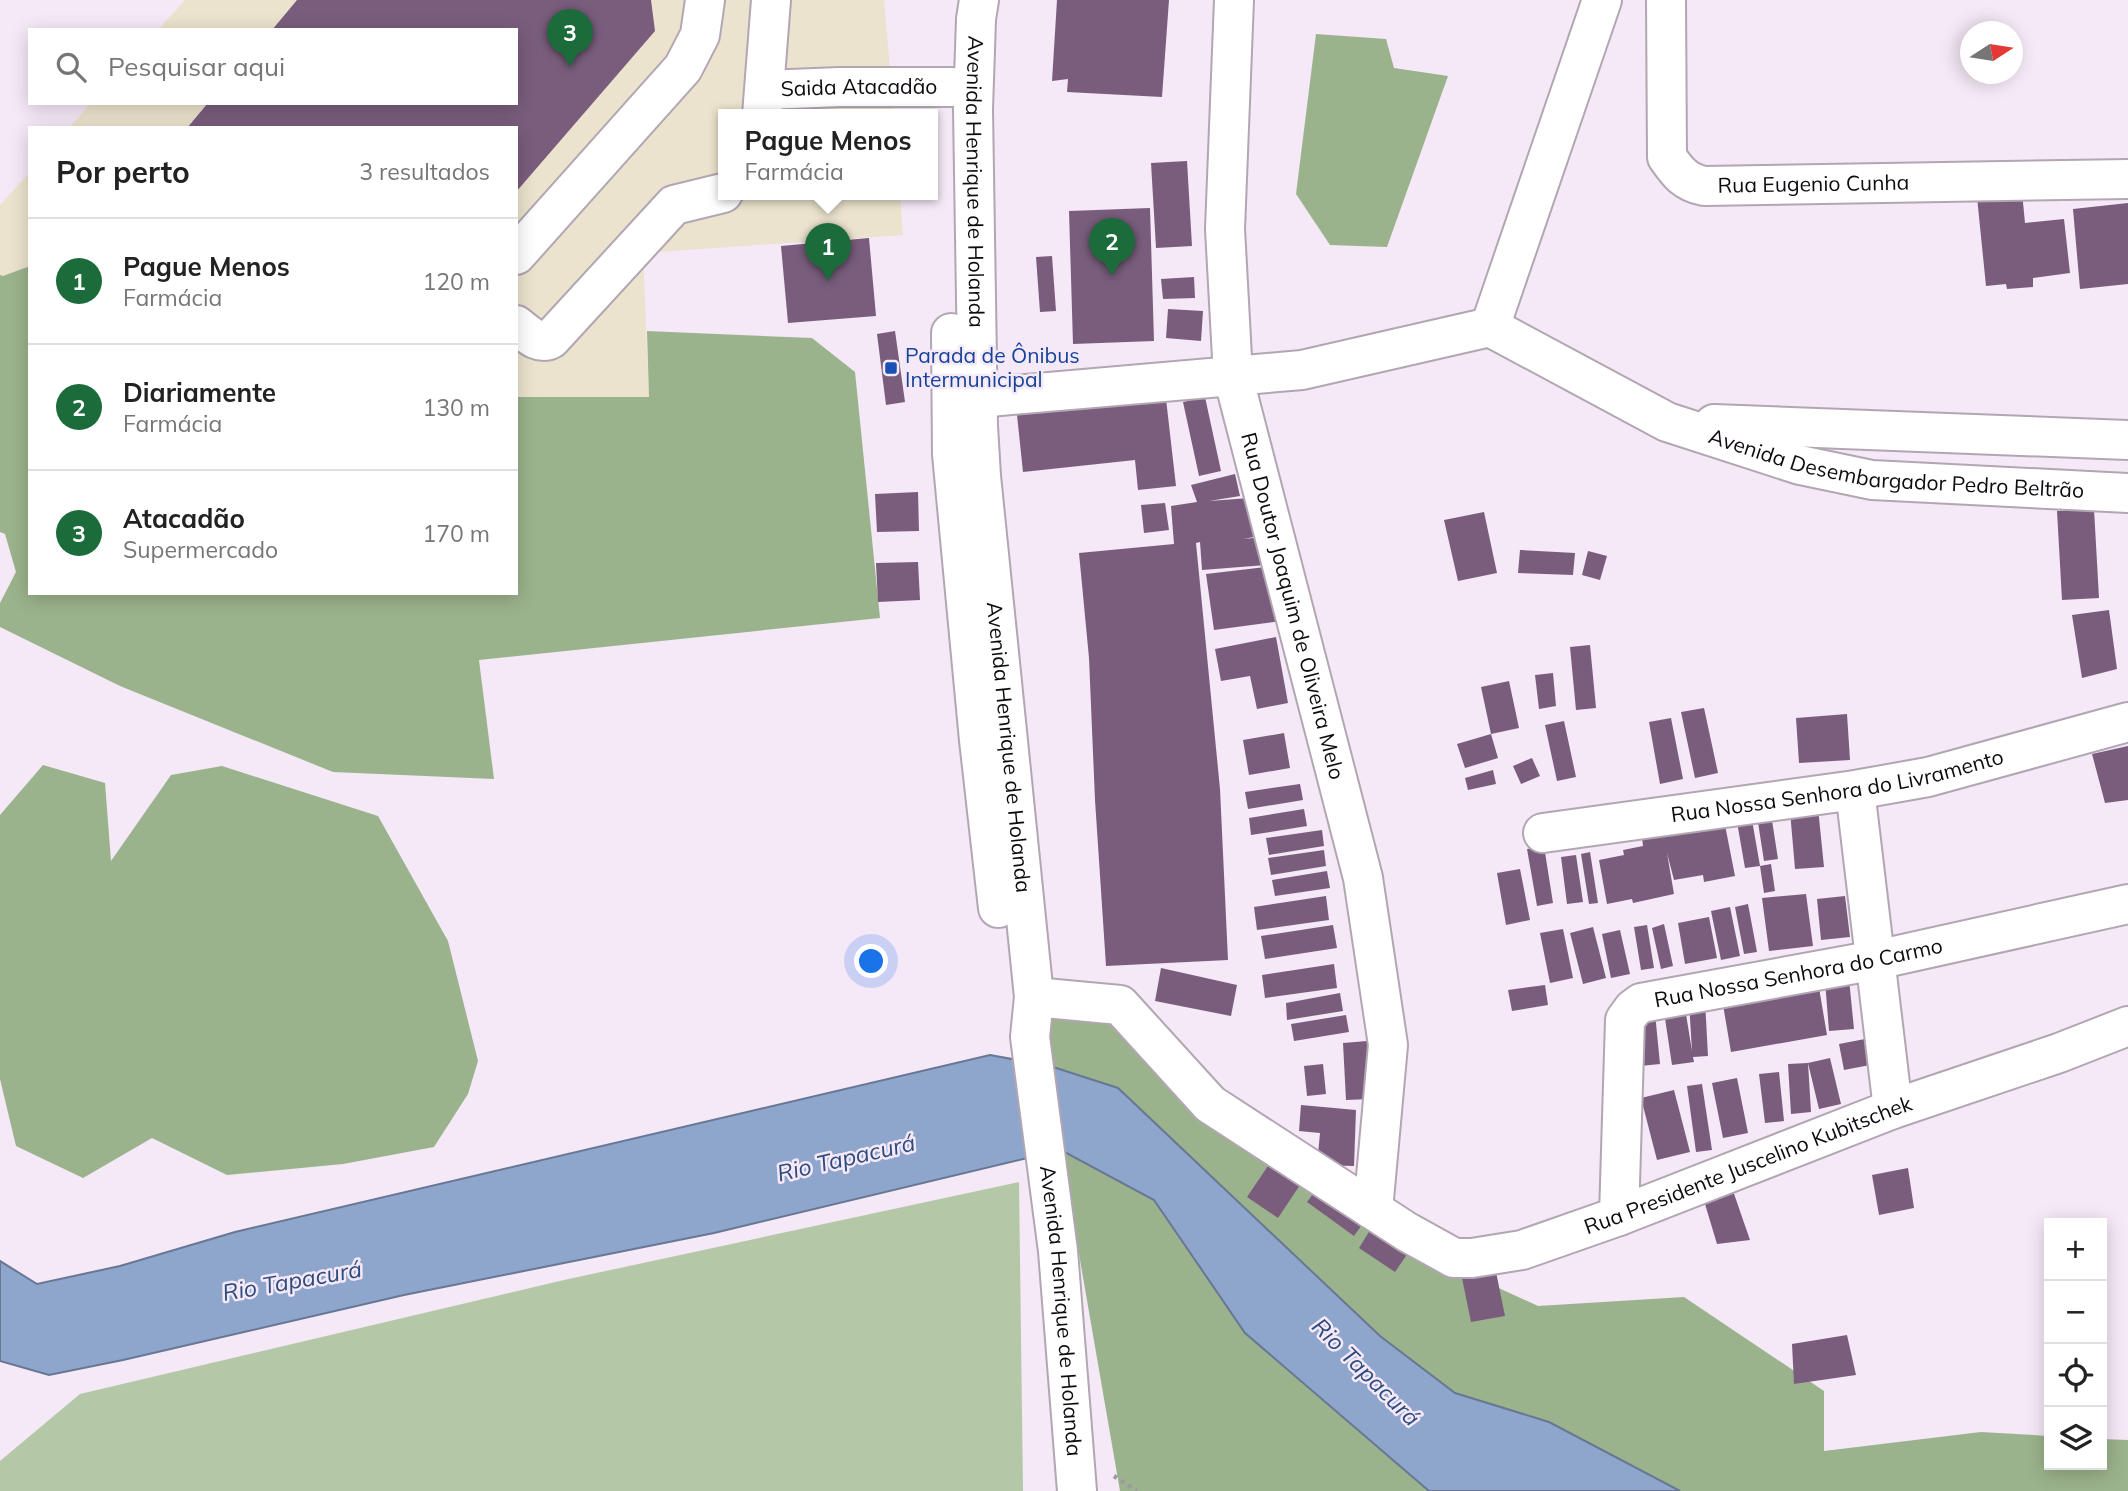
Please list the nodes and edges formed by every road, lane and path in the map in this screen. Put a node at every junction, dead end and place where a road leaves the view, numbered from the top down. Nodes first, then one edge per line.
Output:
1 (705, 0) edge
2 (771, 0) edge
3 (1234, 0) edge
4 (1602, 0) edge
5 (1666, 0) edge
6 (960, 3) edge
7 (952, 76) junction
8 (764, 91) edge
9 (2128, 179) edge
10 (718, 194) edge
11 (518, 253) edge
12 (518, 326) edge
13 (1490, 327) junction
14 (1233, 376) junction
15 (978, 398) junction
16 (1667, 422) junction
17 (2128, 440) edge
18 (2128, 493) edge
19 (2128, 722) edge
20 (1855, 790) junction
21 (1543, 833) dead end
22 (2128, 904) edge
23 (1876, 960) junction
24 (1034, 997) junction
25 (2128, 1026) edge
26 (1030, 1037) junction
27 (1893, 1109) junction
28 (1373, 1210) junction
29 (1619, 1216) junction
30 (1077, 1491) edge

1 - 11 street
2 - 8 street
3 - 14 street, Rua Doutor Joaquim de Oliveira Melo
4 - 13 street
5 - 9 street, Rua Eugenio Cunha
6 - 7 street
6 - 15 street, Avenida Henrique de Holanda
7 - 8 street, Saida Atacadão
7 - 26 street
10 - 12 street
13 - 14 street
13 - 16 street, Avenida Desembargador Pedro Beltrão
14 - 15 street
14 - 28 street, Rua Doutor Joaquim de Oliveira Melo
15 - 24 street, Avenida Henrique de Holanda
16 - 17 street, Avenida Desembargador Pedro Beltrão
16 - 18 street, Avenida Desembargador Pedro Beltrão
19 - 20 street, Rua Nossa Senhora do Livramento
20 - 21 street, Rua Nossa Senhora do Livramento
20 - 23 street
22 - 23 street, Rua Nossa Senhora do Carmo
23 - 27 street
23 - 29 street, Rua Nossa Senhora do Carmo
24 - 26 street, Avenida Henrique de Holanda
24 - 28 street, Rua Presidente Juscelino Kubitschek
25 - 27 street, Rua Presidente Juscelino Kubitschek
26 - 30 street, Avenida Henrique de Holanda
27 - 29 street, Rua Presidente Juscelino Kubitschek
28 - 29 street, Rua Presidente Juscelino Kubitschek

